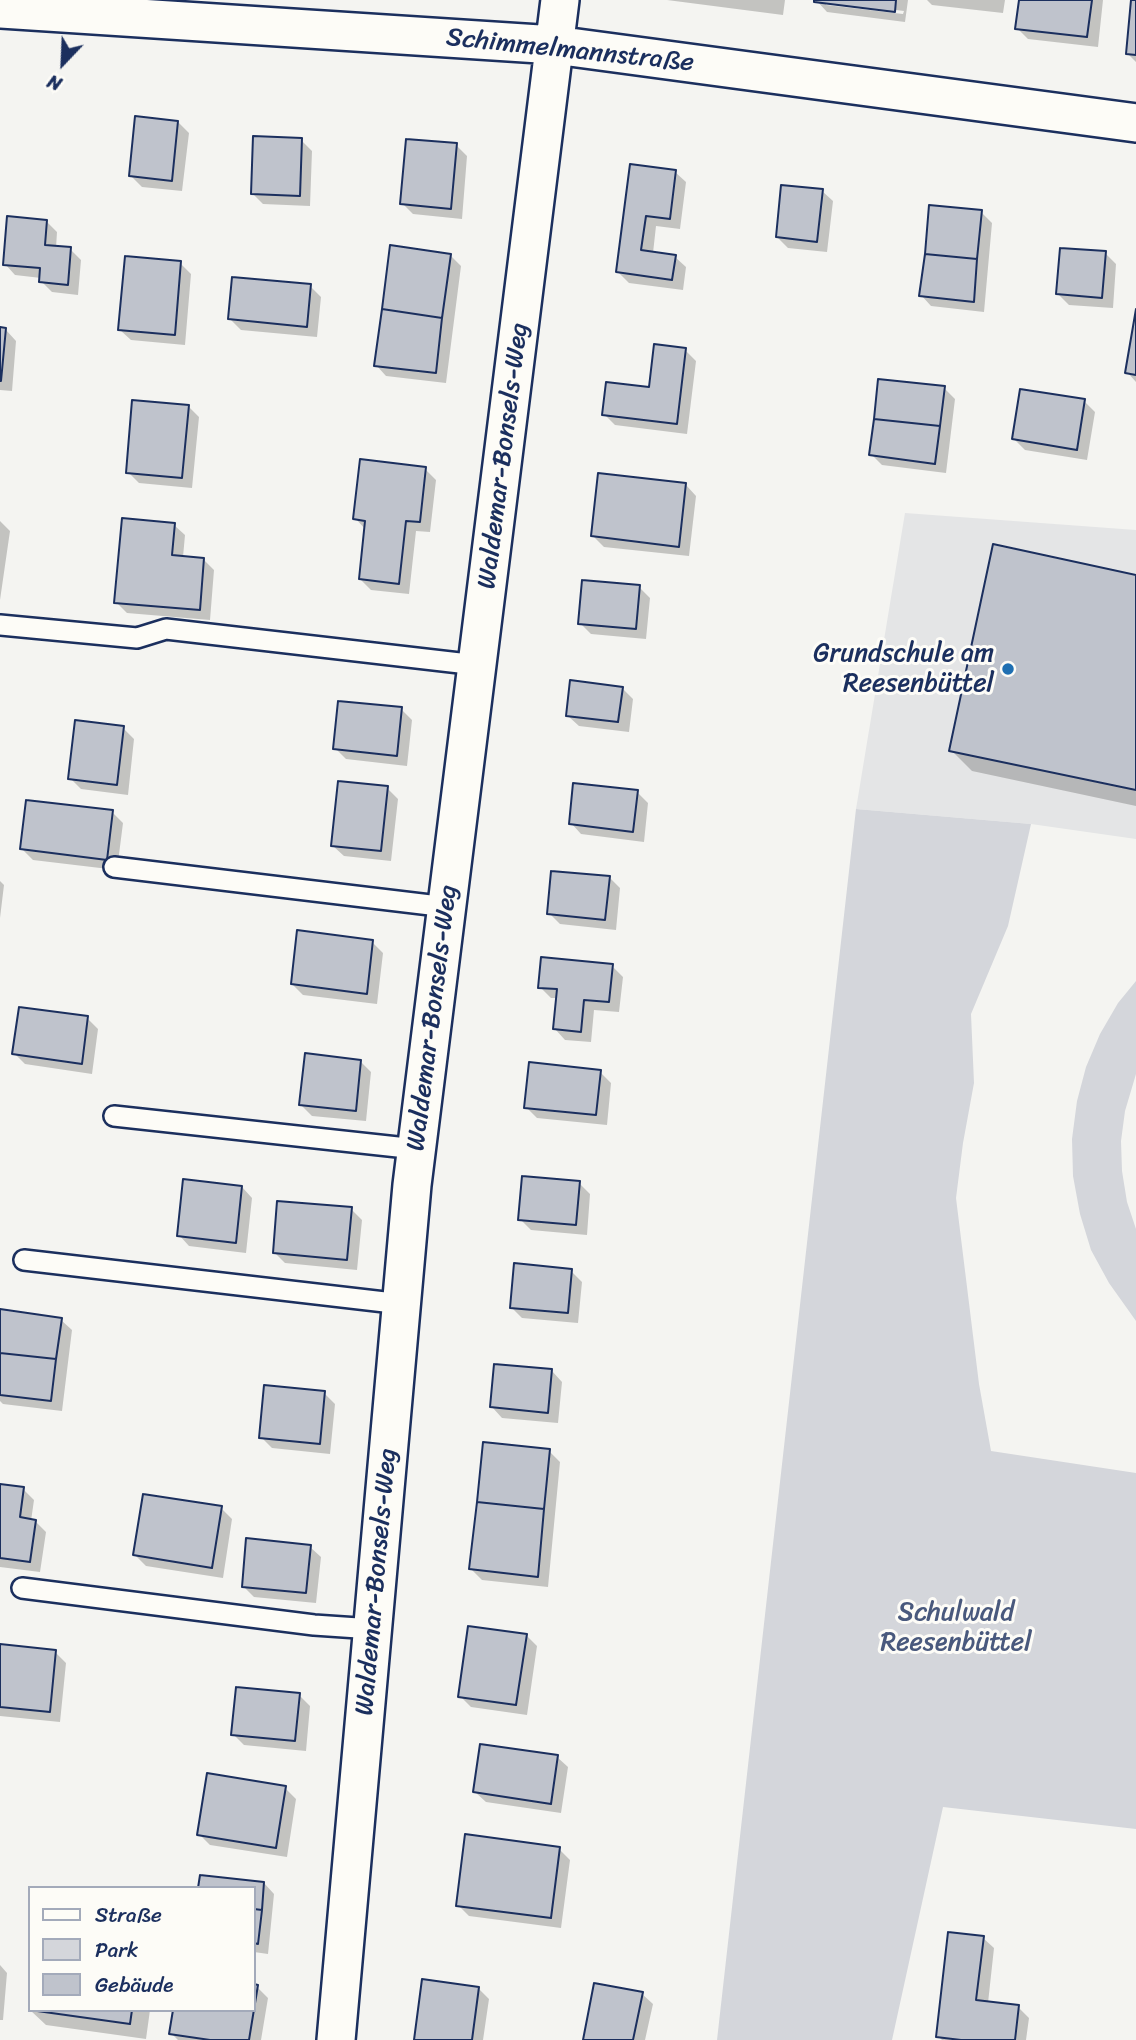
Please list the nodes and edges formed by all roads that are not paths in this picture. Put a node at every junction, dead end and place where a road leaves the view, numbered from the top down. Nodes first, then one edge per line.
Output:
1 (560, 0) edge
2 (0, 9) edge
3 (555, 46) junction
4 (1136, 122) edge
5 (0, 625) edge
6 (477, 665) junction
7 (114, 867) dead end
8 (447, 907) junction
9 (114, 1116) dead end
10 (416, 1149) junction
11 (24, 1260) dead end
12 (402, 1304) junction
13 (22, 1588) dead end
14 (373, 1629) junction
15 (337, 2040) edge

1 - 3 street, Waldemar-Bonsels-Weg
2 - 3 street, Schimmelmannstraße
3 - 4 street, Schimmelmannstraße
3 - 6 street, Waldemar-Bonsels-Weg
5 - 6 lane
6 - 8 street, Waldemar-Bonsels-Weg
7 - 8 lane
8 - 10 street, Waldemar-Bonsels-Weg
9 - 10 lane
10 - 12 street, Waldemar-Bonsels-Weg
11 - 12 lane
12 - 14 street, Waldemar-Bonsels-Weg
13 - 14 lane
14 - 15 street, Waldemar-Bonsels-Weg

